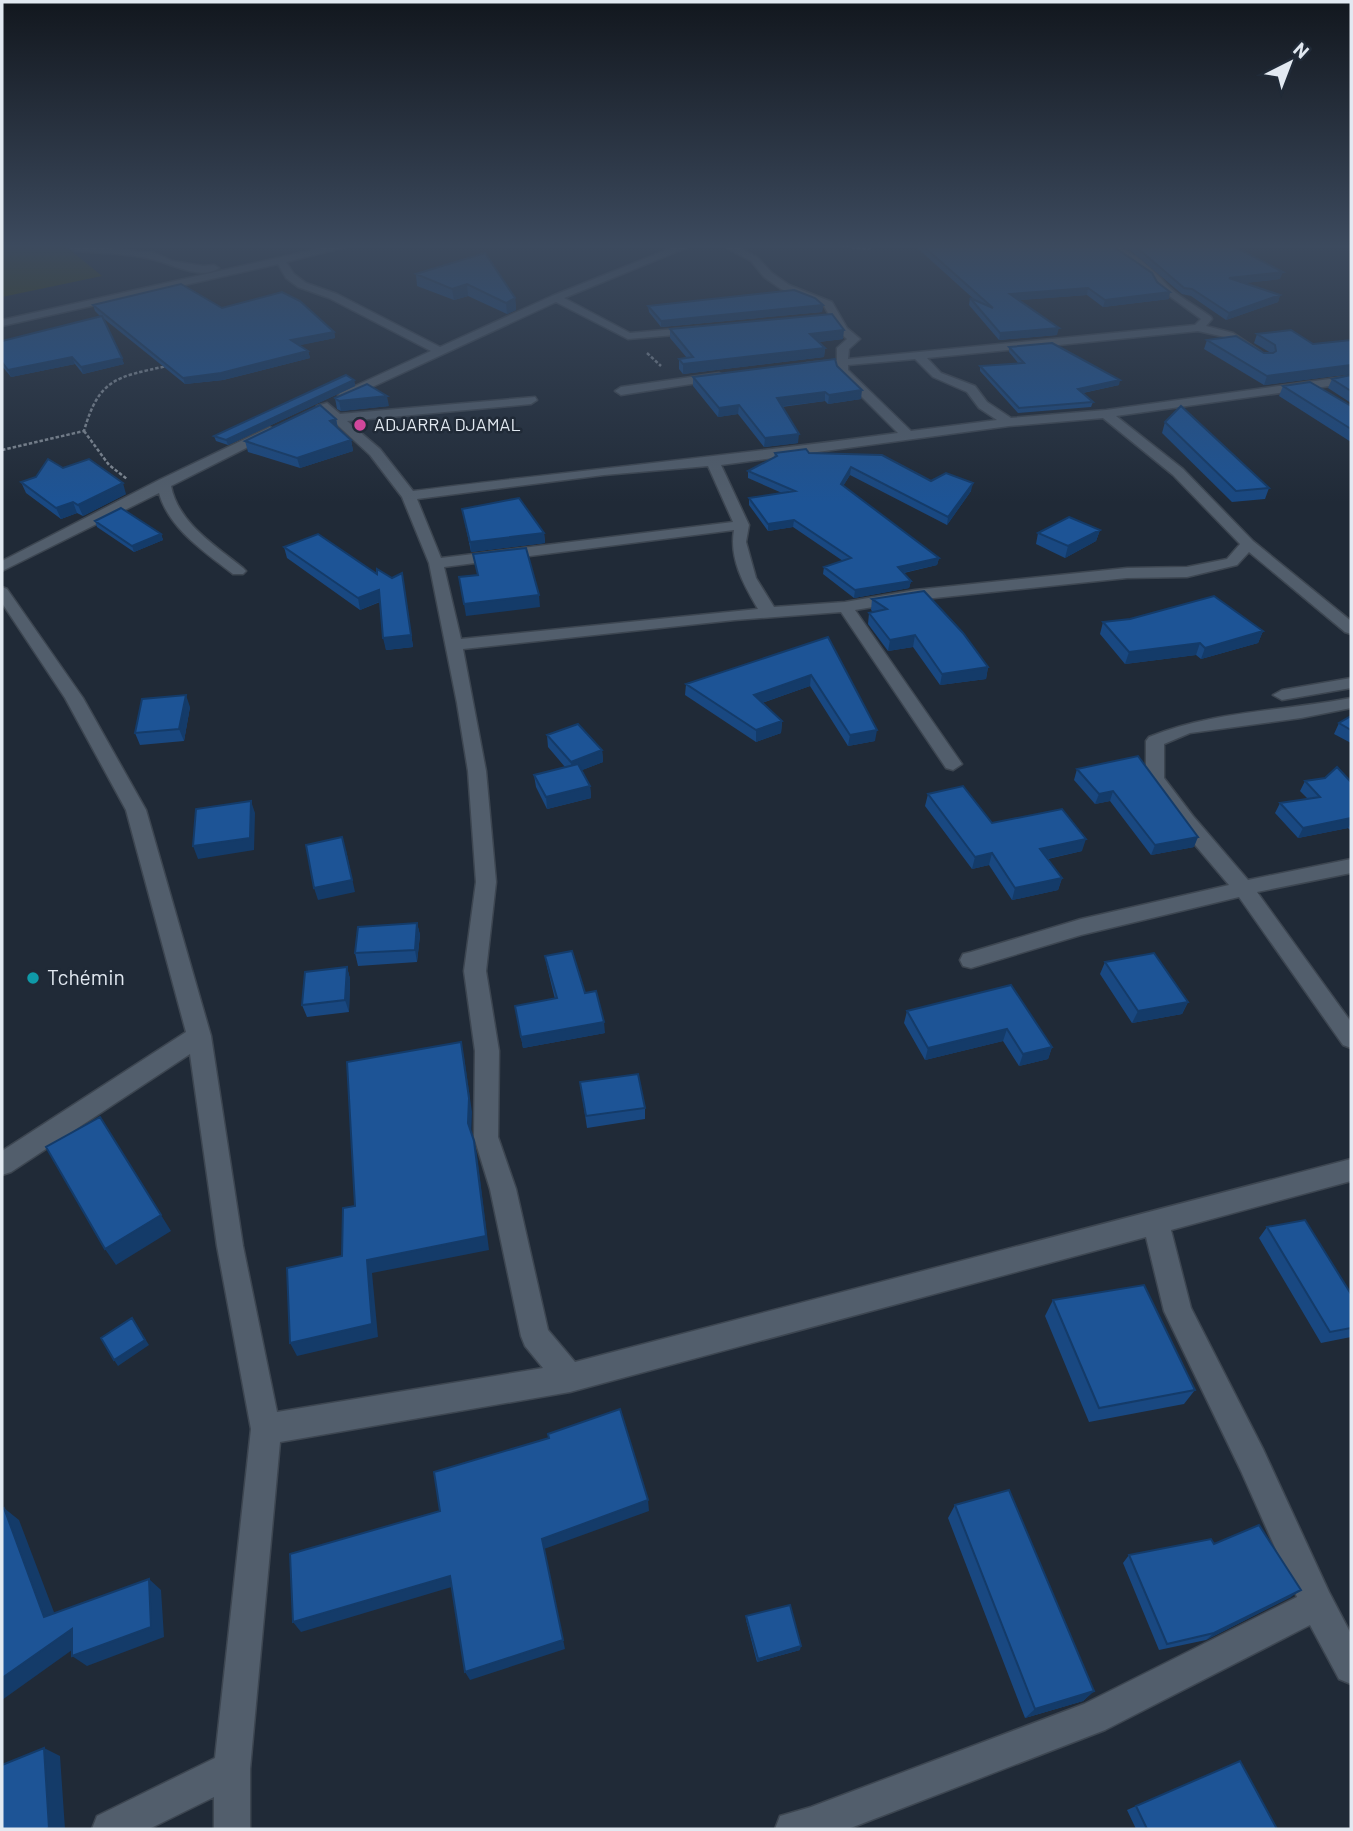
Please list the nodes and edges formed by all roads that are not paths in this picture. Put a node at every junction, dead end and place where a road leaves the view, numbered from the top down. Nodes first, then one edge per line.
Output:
1 (399, 330) edge
2 (487, 330) edge
3 (617, 330) edge
4 (690, 330) edge
5 (844, 330) edge
6 (1173, 330) edge
7 (1209, 330) edge
8 (441, 352) junction
9 (918, 355) junction
10 (1266, 358) edge
11 (842, 361) junction
12 (792, 368) edge
13 (728, 376) edge
14 (1351, 379) edge
15 (1308, 384) junction
16 (621, 391) dead end
17 (1330, 398) edge
18 (531, 400) dead end
19 (1106, 414) junction
20 (340, 418) junction
21 (1009, 422) junction
22 (286, 424) edge
23 (908, 436) junction
24 (713, 461) junction
25 (164, 483) junction
26 (408, 496) junction
27 (742, 525) junction
28 (1248, 544) junction
29 (436, 563) junction
30 (2, 568) edge
31 (238, 571) dead end
32 (2, 592) edge
33 (845, 607) junction
34 (769, 613) junction
35 (1351, 629) edge
36 (454, 645) junction
37 (1351, 683) edge
38 (1282, 695) dead end
39 (1351, 703) edge
40 (953, 764) dead end
41 (1351, 866) edge
42 (1244, 889) junction
43 (971, 960) dead end
44 (199, 1036) junction
45 (1351, 1039) edge
46 (2, 1164) edge
47 (1351, 1170) edge
48 (1156, 1224) junction
49 (570, 1378) junction
50 (266, 1429) junction
51 (1317, 1604) junction
52 (1351, 1667) edge
53 (232, 1769) junction
54 (110, 1829) edge
55 (232, 1829) edge
56 (793, 1829) edge

1 - 8 street
2 - 8 street
3 - 4 street
5 - 11 street
6 - 9 street
7 - 10 street
8 - 20 street
9 - 11 street
9 - 21 street
11 - 12 street
11 - 23 street
13 - 16 street
14 - 15 street
15 - 17 street
15 - 19 street
18 - 20 street
19 - 21 street
19 - 28 street
20 - 26 street
21 - 23 street
22 - 25 street
23 - 24 street
24 - 26 street
24 - 27 street
25 - 30 street
25 - 31 street
26 - 29 street
27 - 29 street
27 - 34 street
28 - 33 street
28 - 35 street
29 - 36 street
32 - 44 street
33 - 34 street
33 - 40 street
34 - 36 street
36 - 49 street
37 - 38 street
39 - 42 street
41 - 42 street
42 - 43 street
42 - 45 street
44 - 46 street
44 - 50 street
47 - 48 street
48 - 49 street
48 - 51 street
49 - 50 street
50 - 53 street
51 - 52 street
51 - 56 street
53 - 54 street
53 - 55 street

